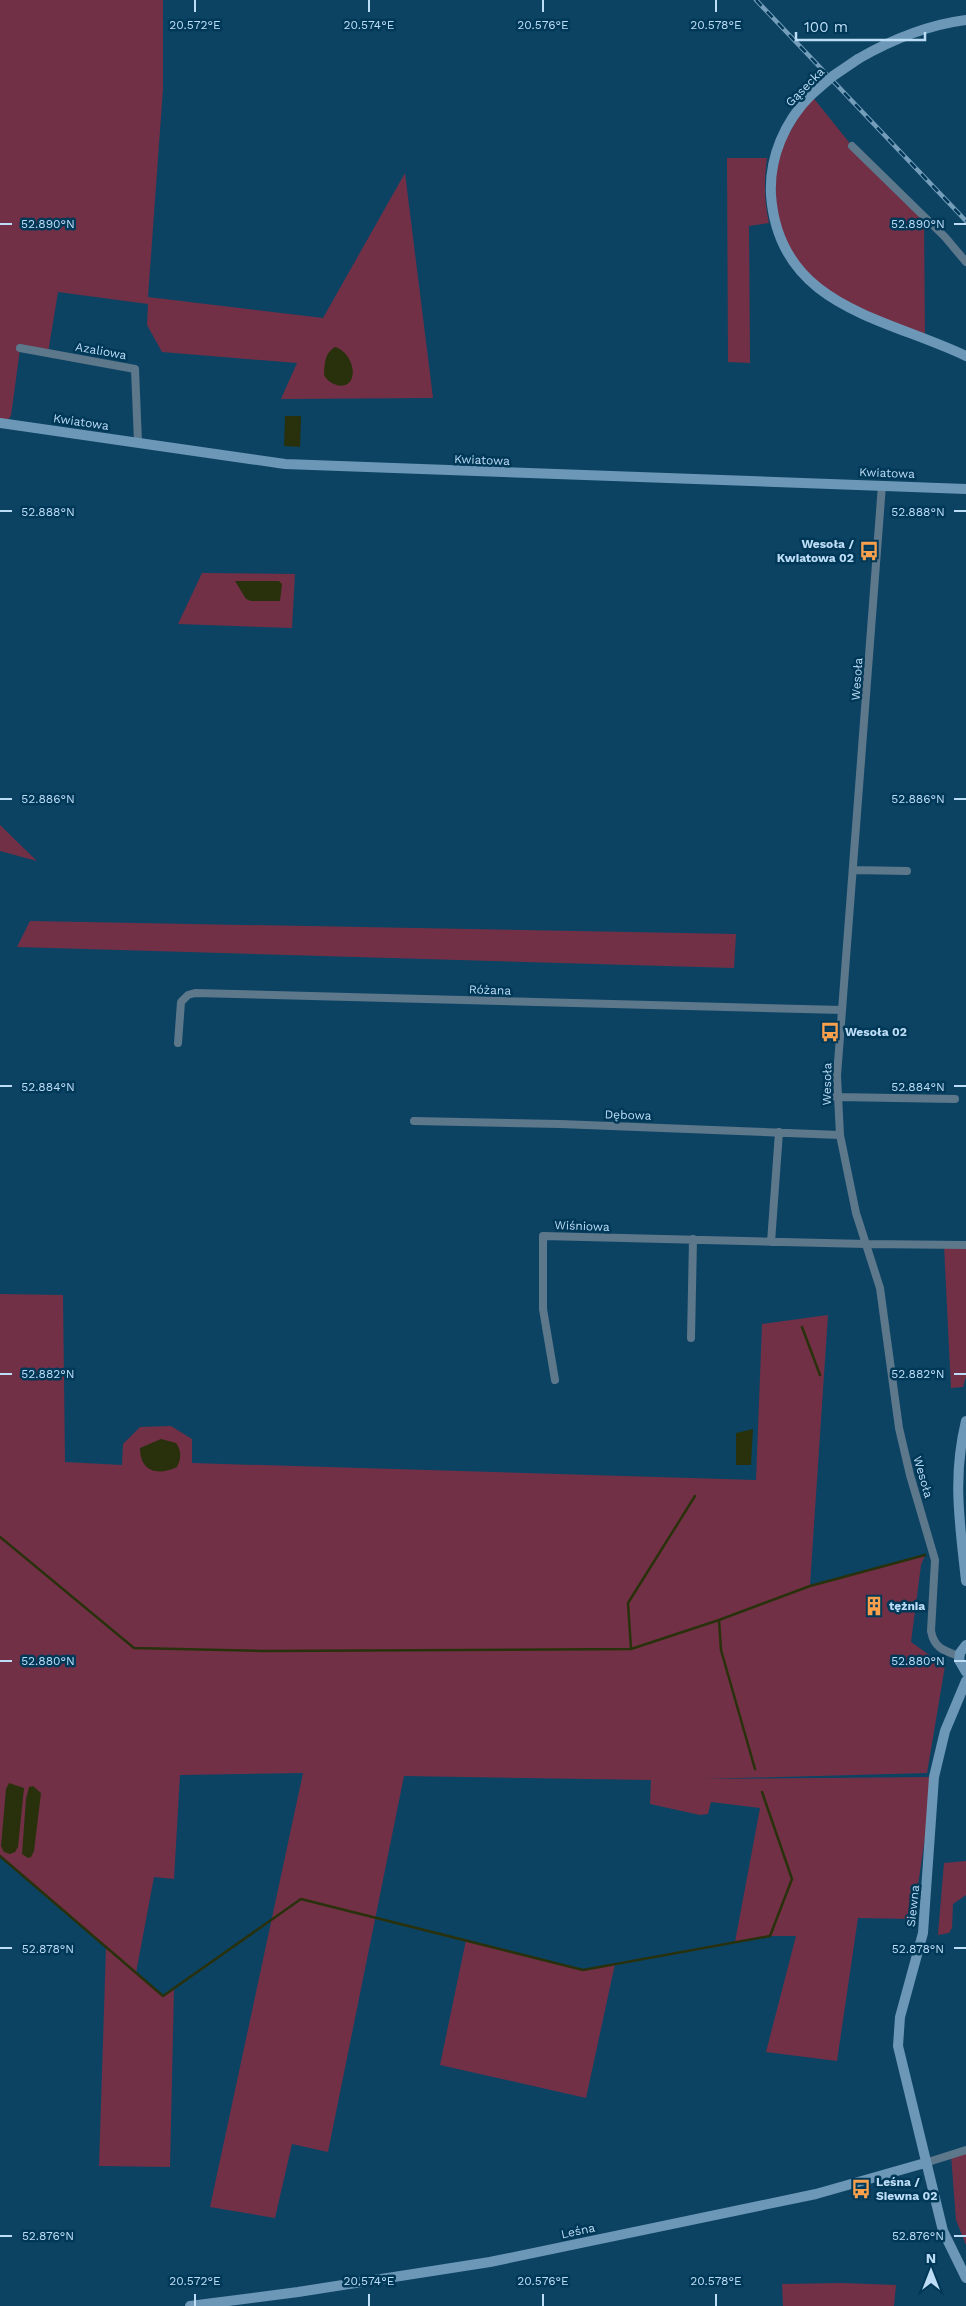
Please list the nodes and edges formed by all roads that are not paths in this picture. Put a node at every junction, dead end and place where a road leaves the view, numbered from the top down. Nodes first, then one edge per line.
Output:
1 (966, 20) edge
2 (852, 146) dead end
3 (966, 262) edge
4 (20, 348) dead end
5 (966, 356) edge
6 (0, 423) edge
7 (138, 442) junction
8 (882, 485) junction
9 (966, 489) edge
10 (854, 870) junction
11 (907, 871) dead end
12 (842, 1010) junction
13 (178, 1043) dead end
14 (836, 1097) junction
15 (955, 1099) dead end
16 (414, 1121) dead end
17 (779, 1132) junction
18 (840, 1135) junction
19 (693, 1239) junction
20 (771, 1242) junction
21 (866, 1244) junction
22 (966, 1245) edge
23 (691, 1338) dead end
24 (555, 1380) dead end
25 (966, 1420) edge
26 (966, 1581) edge
27 (966, 1645) edge
28 (959, 1656) junction
29 (966, 1672) edge
30 (966, 1681) edge
31 (966, 2150) edge
32 (925, 2163) junction
33 (966, 2278) edge
34 (190, 2306) edge

1 - 5 street, Gąsecka, bridge
2 - 3 street
4 - 7 street, Azaliowa
6 - 7 street, Kwiatowa
7 - 8 street, Kwiatowa
8 - 9 street, Kwiatowa
8 - 10 street, Wesoła
10 - 11 street
10 - 12 street, Wesoła
12 - 13 street, Różana
12 - 14 street, Wesoła
14 - 15 street
14 - 18 street, Wesoła
16 - 17 street, Dębowa
17 - 18 street, Dębowa
17 - 20 street
18 - 21 street, Wesoła
19 - 20 street, Wiśniowa
19 - 23 street
19 - 24 street, Wiśniowa
20 - 21 street, Wiśniowa
21 - 22 street, Wiśniowa
21 - 28 street, Wesoła
25 - 26 street
27 - 28 street
28 - 29 street
30 - 32 street, Siewna
31 - 32 street, Leśna
32 - 33 street, Siewna
32 - 34 street, Leśna

